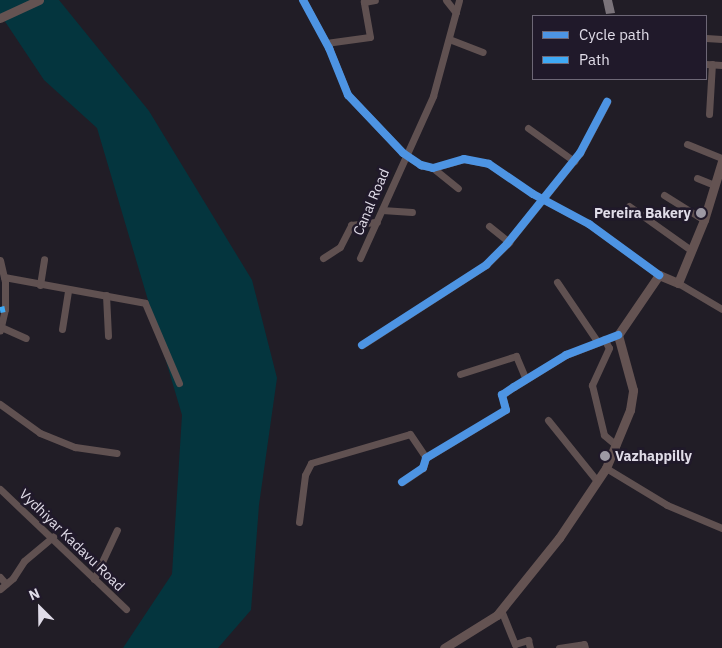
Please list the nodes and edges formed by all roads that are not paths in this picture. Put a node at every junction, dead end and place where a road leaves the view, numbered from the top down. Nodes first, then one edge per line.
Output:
1 (39, 0) edge
2 (303, 0) edge
3 (375, 0) edge
4 (446, 0) edge
5 (459, 0) edge
6 (456, 13) junction
7 (0, 18) edge
8 (707, 38) edge
9 (449, 39) junction
10 (722, 39) edge
11 (326, 43) junction
12 (483, 52) dead end
13 (709, 64) edge
14 (722, 65) edge
15 (607, 102) dead end
16 (710, 114) dead end
17 (528, 128) dead end
18 (687, 144) dead end
19 (406, 156) junction
20 (722, 159) edge
21 (574, 161) junction
22 (433, 168) junction
23 (697, 178) dead end
24 (714, 185) junction
25 (458, 188) dead end
26 (664, 195) dead end
27 (542, 199) junction
28 (629, 206) dead end
29 (382, 210) junction
30 (412, 212) dead end
31 (704, 220) junction
32 (377, 222) junction
33 (489, 226) dead end
34 (509, 242) junction
35 (692, 251) junction
36 (324, 258) dead end
37 (360, 258) dead end
38 (44, 259) dead end
39 (0, 260) edge
40 (659, 275) junction
41 (4, 277) junction
42 (557, 282) dead end
43 (678, 283) junction
44 (40, 285) junction
45 (68, 290) junction
46 (106, 295) junction
47 (722, 309) edge
48 (0, 328) edge
49 (62, 330) dead end
50 (618, 335) junction
51 (108, 336) dead end
52 (26, 338) dead end
53 (601, 340) junction
54 (362, 345) dead end
55 (460, 374) dead end
56 (526, 379) junction
57 (179, 383) dead end
58 (0, 404) edge
59 (548, 420) dead end
60 (616, 445) junction
61 (117, 453) dead end
62 (426, 458) junction
63 (606, 468) junction
64 (597, 481) junction
65 (402, 482) dead end
66 (0, 489) edge
67 (299, 522) dead end
68 (722, 528) edge
69 (117, 530) dead end
70 (52, 537) junction
71 (0, 577) edge
72 (94, 579) junction
73 (3, 587) edge
74 (126, 609) dead end
75 (501, 610) junction
76 (444, 648) edge
77 (530, 648) edge
78 (559, 648) edge
79 (585, 648) edge

1 - 7 main road
2 - 11 street
3 - 11 street
4 - 6 street
5 - 6 street, Canal Road
6 - 9 street, Canal Road
8 - 10 street
9 - 12 street
9 - 19 street, Canal Road
11 - 19 street
13 - 14 street
13 - 16 street
15 - 21 street
17 - 21 street
18 - 20 street
19 - 22 street
19 - 29 street, Canal Road
20 - 24 main road
21 - 27 street
22 - 25 street
22 - 27 street
23 - 24 street
24 - 31 main road
26 - 31 street
27 - 34 street
27 - 40 street
28 - 35 street
29 - 30 street
29 - 32 street, Canal Road
31 - 35 main road
32 - 36 street
32 - 37 street, Canal Road
33 - 34 street
34 - 54 street
35 - 43 main road
38 - 44 street
39 - 41 street
40 - 43 main road
40 - 50 main road
41 - 44 street
41 - 48 street
42 - 53 street
43 - 47 street
44 - 45 street
45 - 46 street
45 - 49 street
46 - 51 street
46 - 57 street
48 - 52 street
50 - 53 street
50 - 60 main road
53 - 56 street
53 - 60 street
55 - 56 street
56 - 62 street
58 - 61 street
59 - 64 street
60 - 63 main road
62 - 65 street
62 - 67 street
63 - 64 main road
63 - 68 street
64 - 75 main road
66 - 70 street, Vydhiyar Kadavu Road
69 - 72 street
70 - 72 street, Vydhiyar Kadavu Road
70 - 73 street
71 - 73 street
72 - 74 street, Vydhiyar Kadavu Road
75 - 76 main road
75 - 77 street
78 - 79 street

